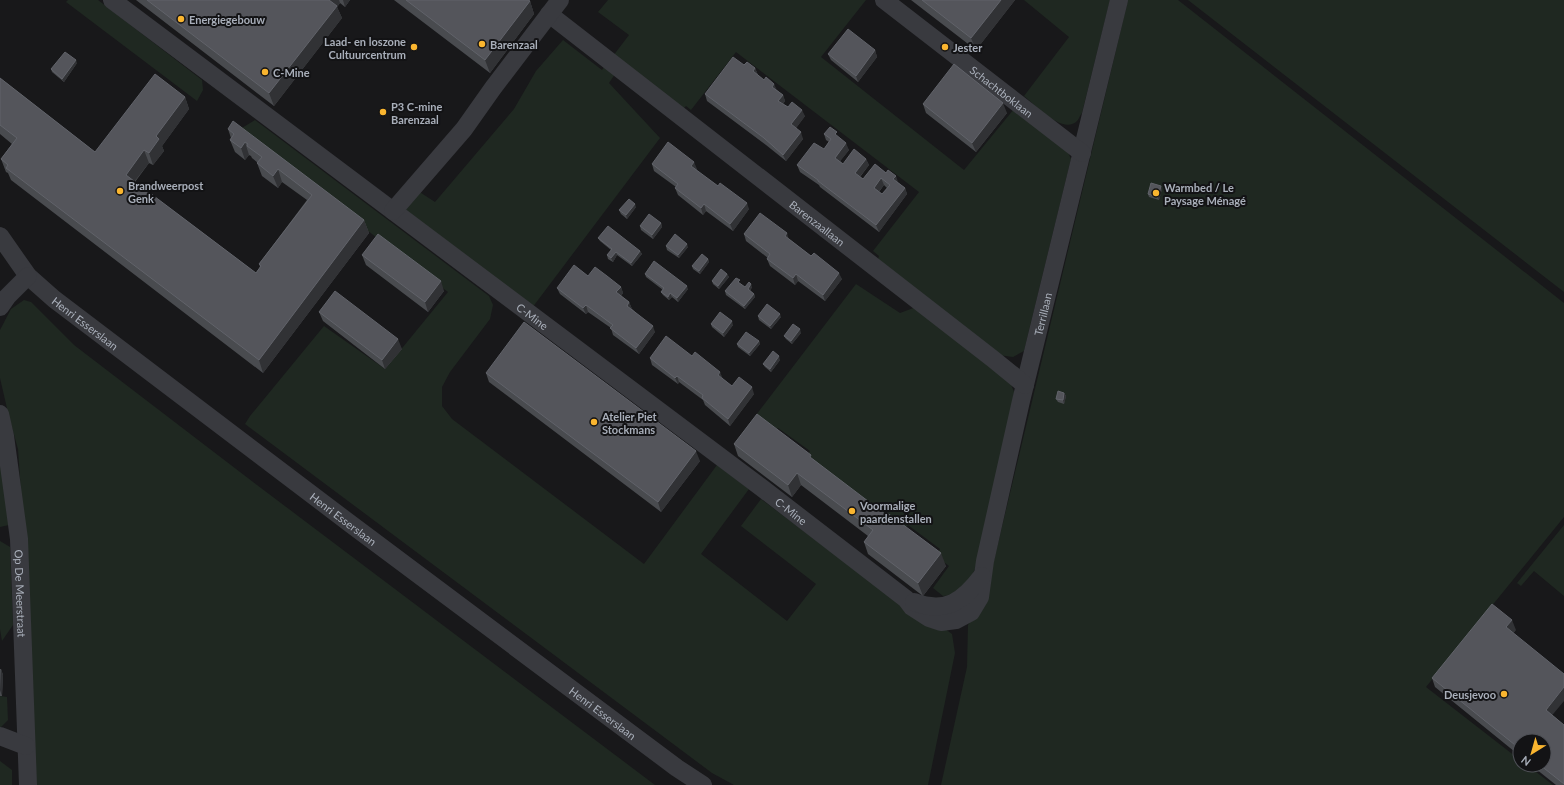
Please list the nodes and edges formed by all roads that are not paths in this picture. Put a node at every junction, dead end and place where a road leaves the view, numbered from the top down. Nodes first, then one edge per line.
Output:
1 (112, 0) edge
2 (560, 0) edge
3 (884, 0) edge
4 (1119, 0) edge
5 (549, 14) junction
6 (1052, 129) junction
7 (1087, 132) junction
8 (1082, 153) junction
9 (393, 211) junction
10 (0, 236) edge
11 (28, 276) junction
12 (0, 307) edge
13 (993, 359) junction
14 (1030, 366) junction
15 (1025, 385) junction
16 (0, 414) edge
17 (982, 576) junction
18 (906, 599) junction
19 (956, 620) joint
20 (0, 736) edge
21 (26, 746) junction
22 (28, 785) edge
23 (703, 785) edge

1 - 9 street, C-Mine
2 - 5 street
3 - 6 street, Schachtboklaan
4 - 7 street, Terrillaan
5 - 9 street
5 - 13 street, Barenzaallaan
6 - 7 street
6 - 8 street, Schachtboklaan
7 - 8 street, Terrillaan
8 - 14 street, Terrillaan
9 - 18 street, C-Mine
10 - 11 street, Henri Esserslaan
11 - 12 street
11 - 23 street, Henri Esserslaan
13 - 14 street
13 - 15 street, Barenzaallaan
14 - 15 street, Terrillaan
15 - 17 street, Terrillaan
16 - 21 street, Op De Meerstraat
17 - 18 street
17 - 19 street, Terrillaan
18 - 19 street, C-Mine
20 - 21 street
21 - 22 street, Op De Meerstraat

